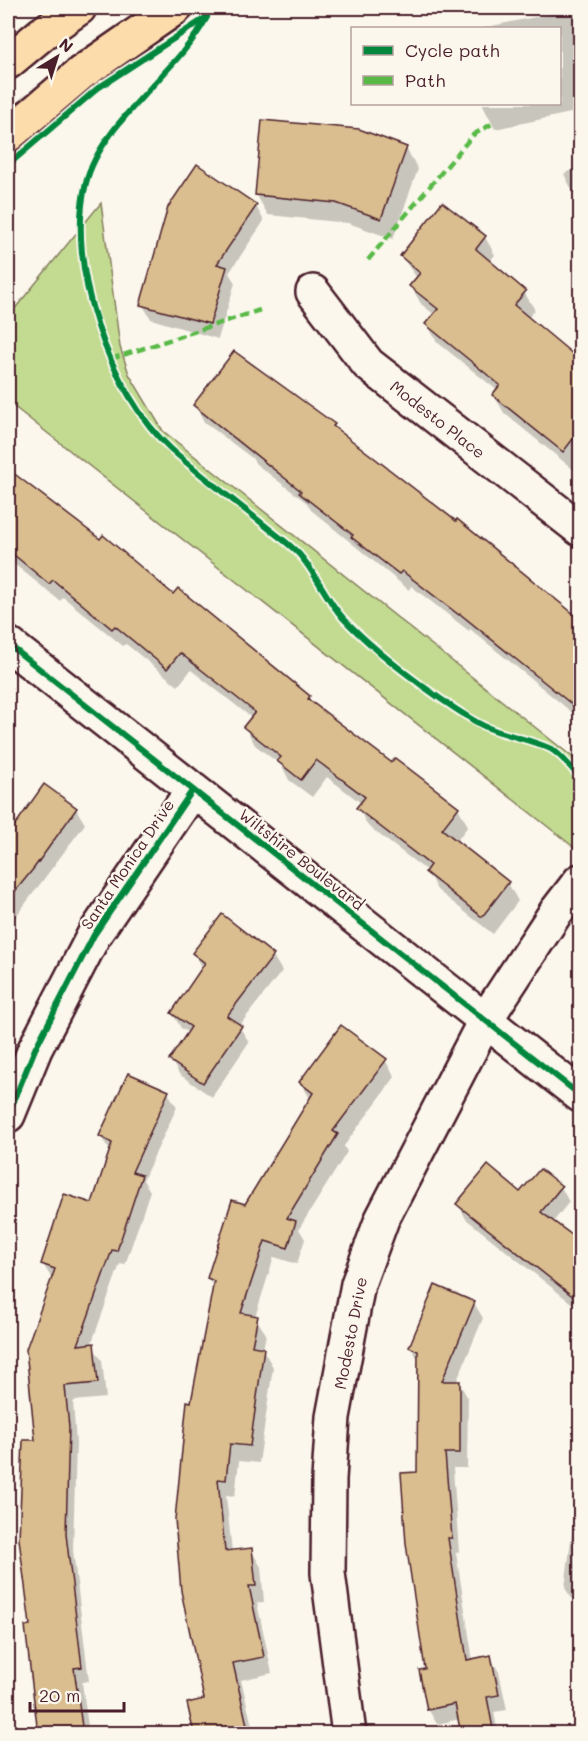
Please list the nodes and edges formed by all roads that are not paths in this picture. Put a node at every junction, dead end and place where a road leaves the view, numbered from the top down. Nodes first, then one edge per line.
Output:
1 (79, 8) edge
2 (175, 8) edge
3 (8, 62) edge
4 (8, 135) edge
5 (313, 292) dead end
6 (580, 530) edge
7 (8, 644) edge
8 (192, 791) junction
9 (580, 881) edge
10 (486, 1018) junction
11 (580, 1095) edge
12 (8, 1115) edge
13 (350, 1734) edge

1 - 3 main road
2 - 4 main road
5 - 6 street, Modesto Place
7 - 8 street, Wiltshire Boulevard
8 - 10 street, Wiltshire Boulevard
8 - 12 street, Santa Monica Drive
9 - 10 street, Modesto Drive
10 - 11 street, Wiltshire Boulevard
10 - 13 street, Modesto Drive

